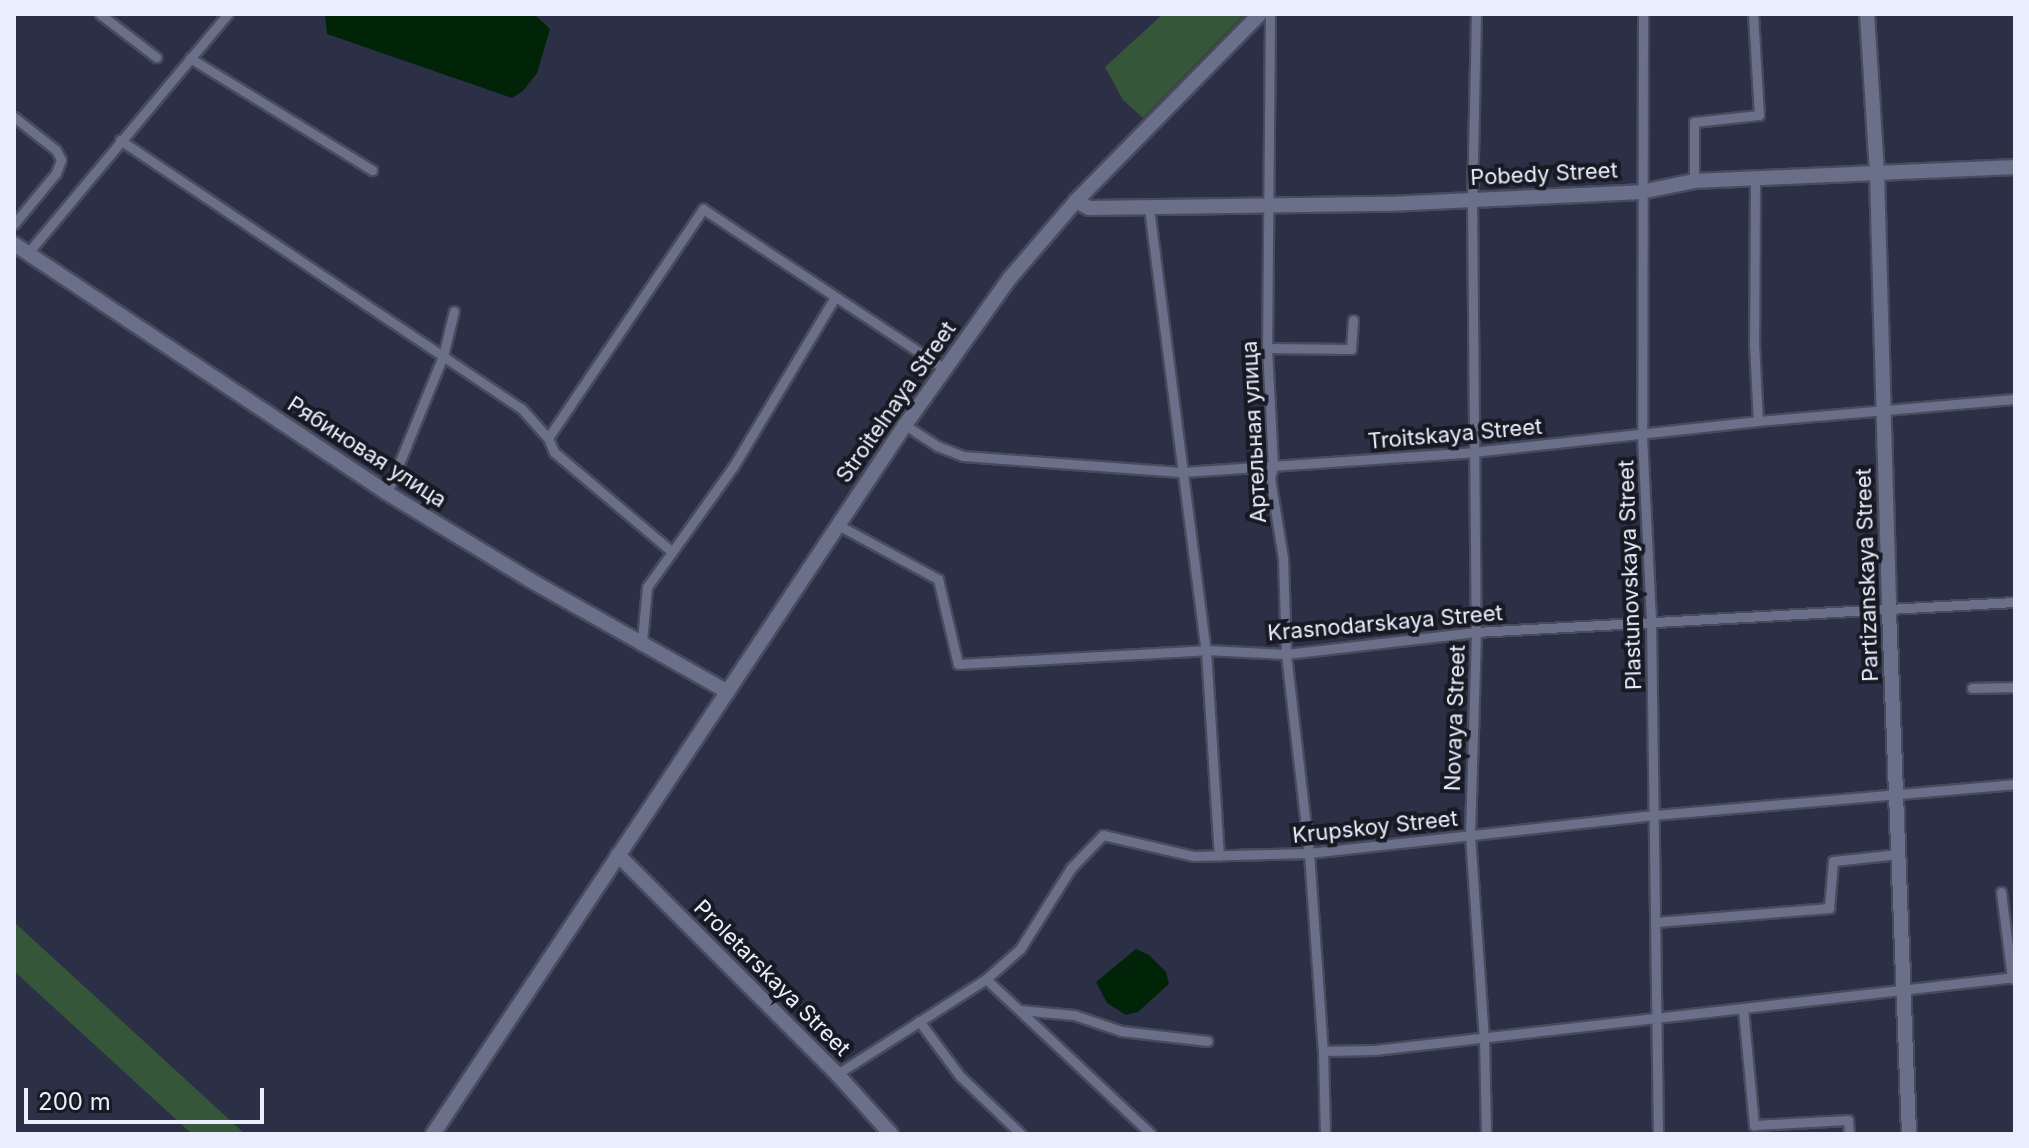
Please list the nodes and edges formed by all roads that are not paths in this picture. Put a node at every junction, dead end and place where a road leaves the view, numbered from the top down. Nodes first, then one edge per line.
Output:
1 (100, 14) edge
2 (228, 14) edge
3 (1260, 14) edge
4 (1270, 14) edge
5 (1476, 14) edge
6 (1643, 14) edge
7 (1753, 14) edge
8 (1867, 14) edge
9 (156, 57) dead end
10 (190, 58) junction
11 (14, 117) edge
12 (120, 140) junction
13 (2015, 167) edge
14 (372, 170) dead end
15 (1877, 174) junction
16 (1755, 179) junction
17 (1694, 181) junction
18 (1641, 192) junction
19 (1472, 199) junction
20 (1076, 201) junction
21 (1268, 205) junction
22 (1149, 208) junction
23 (14, 224) edge
24 (14, 244) edge
25 (27, 254) junction
26 (835, 297) junction
27 (454, 311) dead end
28 (1353, 320) dead end
29 (1267, 348) junction
30 (443, 356) junction
31 (945, 369) junction
32 (2015, 399) edge
33 (1884, 410) junction
34 (1758, 421) junction
35 (905, 425) junction
36 (1642, 436) junction
37 (548, 438) junction
38 (1473, 452) junction
39 (1273, 467) junction
40 (1183, 472) junction
41 (387, 493) junction
42 (838, 525) junction
43 (671, 551) junction
44 (2015, 602) edge
45 (1889, 610) junction
46 (1651, 621) junction
47 (1476, 632) junction
48 (642, 641) junction
49 (1206, 650) junction
50 (1286, 654) junction
51 (2015, 687) edge
52 (1972, 688) dead end
53 (728, 692) junction
54 (2015, 784) edge
55 (1897, 793) junction
56 (1654, 815) junction
57 (1470, 835) junction
58 (1309, 853) junction
59 (1899, 854) junction
60 (618, 855) junction
61 (1219, 856) junction
62 (2001, 892) dead end
63 (1656, 922) junction
64 (2014, 978) edge
65 (986, 979) junction
66 (1902, 992) junction
67 (1743, 1009) junction
68 (1020, 1010) junction
69 (1657, 1018) junction
70 (919, 1021) junction
71 (1484, 1038) junction
72 (1207, 1041) dead end
73 (1323, 1051) junction
74 (837, 1074) junction
75 (433, 1134) edge
76 (891, 1134) edge
77 (1021, 1134) edge
78 (1151, 1134) edge
79 (1325, 1134) edge
80 (1486, 1134) edge
81 (1658, 1134) edge
82 (1849, 1134) edge
83 (1909, 1134) edge

1 - 9 street
2 - 10 street
3 - 20 street, Stroitelnaya Street
4 - 21 street, Артельная улица
5 - 19 street, Novaya Street
6 - 18 street, Plastunovskaya Street
7 - 17 street
8 - 15 street, Partizanskaya Street
10 - 12 street
10 - 14 street
11 - 23 street
12 - 25 street
12 - 30 street
13 - 15 street, Pobedy Street
15 - 16 street, Pobedy Street
15 - 33 street, Partizanskaya Street
16 - 17 street, Pobedy Street
16 - 34 street
17 - 18 street, Pobedy Street
18 - 19 street, Pobedy Street
18 - 36 street, Plastunovskaya Street
19 - 21 street, Pobedy Street
19 - 38 street, Novaya Street
20 - 22 street, Pobedy Street
20 - 31 street, Stroitelnaya Street
21 - 22 street, Pobedy Street
21 - 29 street, Артельная улица
22 - 40 street
24 - 25 street, Рябиновая улица
25 - 41 street, Рябиновая улица
26 - 31 street
26 - 37 street
26 - 43 street
27 - 30 street
28 - 29 street
29 - 39 street, Артельная улица
30 - 37 street
30 - 41 street
31 - 35 street, Stroitelnaya Street
32 - 33 street, Troitskaya Street
33 - 34 street, Troitskaya Street
33 - 45 street, Partizanskaya Street
34 - 36 street, Troitskaya Street
35 - 40 street, Troitskaya Street
35 - 42 street, Stroitelnaya Street
36 - 38 street, Troitskaya Street
36 - 46 street, Plastunovskaya Street
37 - 43 street
38 - 39 street, Troitskaya Street
38 - 47 street, Novaya Street
39 - 40 street, Troitskaya Street
39 - 50 street, Артельная улица
40 - 49 street
41 - 48 street, Рябиновая улица
42 - 49 street, Krasnodarskaya Street
42 - 53 street, Stroitelnaya Street
43 - 48 street
44 - 45 street, Krasnodarskaya Street
45 - 46 street, Krasnodarskaya Street
45 - 55 street, Partizanskaya Street
46 - 47 street, Krasnodarskaya Street
46 - 56 street, Plastunovskaya Street
47 - 50 street, Krasnodarskaya Street
47 - 57 street, Novaya Street
48 - 53 street, Рябиновая улица
49 - 50 street, Krasnodarskaya Street
49 - 61 street
50 - 58 street, Артельная улица
51 - 52 street
53 - 60 street, Stroitelnaya Street
54 - 55 street, Krupskoy Street
55 - 56 street, Krupskoy Street
55 - 59 street, Partizanskaya Street
56 - 57 street, Krupskoy Street
56 - 63 street, Plastunovskaya Street
57 - 58 street, Krupskoy Street
57 - 71 street, Novaya Street
58 - 61 street, Krupskoy Street
58 - 73 street, Артельная улица
59 - 63 street
59 - 66 street, Partizanskaya Street
60 - 74 street, Proletarskaya Street
60 - 75 street, Stroitelnaya Street
61 - 65 street, Krupskoy Street
62 - 64 street
63 - 69 street, Plastunovskaya Street
64 - 66 street
65 - 68 street
65 - 70 street, Krupskoy Street
66 - 67 street
66 - 83 street, Partizanskaya Street
67 - 69 street
67 - 82 street
68 - 72 street
68 - 78 street
69 - 71 street
69 - 81 street, Plastunovskaya Street
70 - 74 street, Krupskoy Street
70 - 77 street
71 - 73 street
71 - 80 street, Novaya Street
73 - 79 street, Артельная улица
74 - 76 street, Proletarskaya Street

